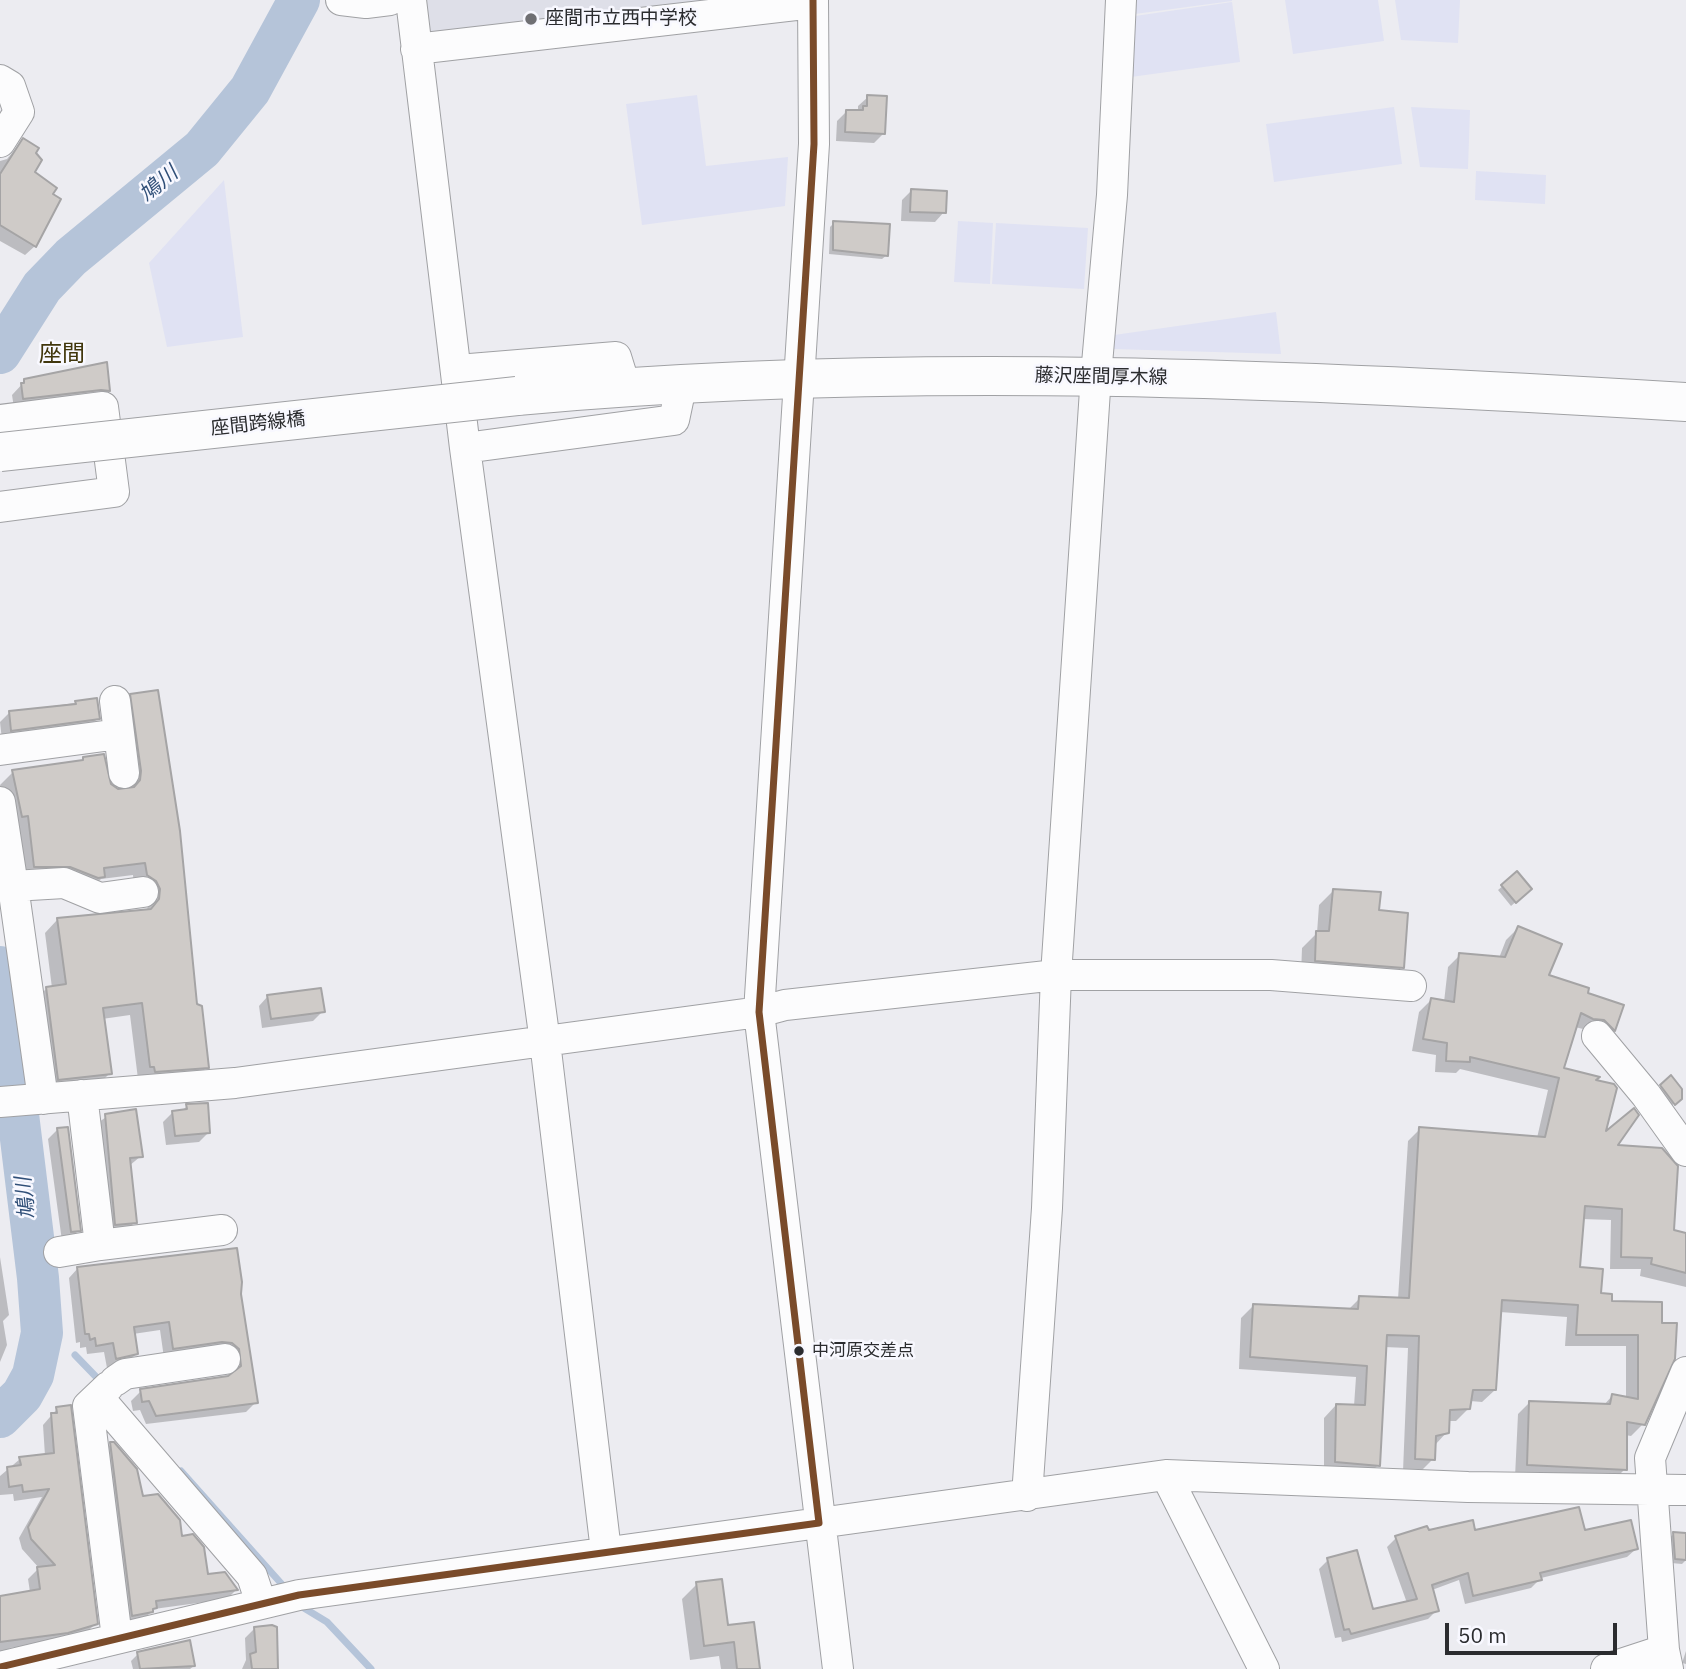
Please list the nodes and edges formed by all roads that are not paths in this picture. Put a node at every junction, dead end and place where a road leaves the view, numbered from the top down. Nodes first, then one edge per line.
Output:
1 (341, 0) edge
2 (390, 0) edge
3 (411, 0) edge
4 (1121, 0) edge
5 (813, 1) edge
6 (416, 49) junction
7 (0, 80) edge
8 (0, 142) edge
9 (458, 370) junction
10 (1096, 375) junction
11 (682, 382) junction
12 (625, 386) junction
13 (797, 395) junction
14 (517, 396) joint
15 (1686, 402) edge
16 (0, 420) edge
17 (465, 448) junction
18 (0, 452) edge
19 (0, 507) edge
20 (115, 701) dead end
21 (119, 734) junction
22 (0, 750) edge
23 (124, 773) dead end
24 (0, 802) edge
25 (13, 886) junction
26 (143, 892) dead end
27 (1056, 975) junction
28 (1411, 986) dead end
29 (759, 1012) junction
30 (1597, 1036) dead end
31 (545, 1042) junction
32 (82, 1095) junction
33 (24, 1100) edge
34 (1686, 1151) edge
35 (222, 1230) dead end
36 (100, 1245) junction
37 (59, 1252) dead end
38 (225, 1359) dead end
39 (1686, 1372) edge
40 (106, 1389) junction
41 (1166, 1475) junction
42 (1651, 1487) junction
43 (1686, 1490) edge
44 (1027, 1496) junction
45 (819, 1523) junction
46 (606, 1551) junction
47 (279, 1599) junction
48 (117, 1637) junction
49 (1666, 1659) edge
50 (0, 1667) edge
51 (838, 1669) edge
52 (1264, 1669) edge
53 (1606, 1669) edge

1 - 2 street
3 - 6 street
4 - 10 street
5 - 6 street
5 - 13 street
6 - 9 street
7 - 8 street
9 - 12 street
9 - 17 street
10 - 13 main road, 藤沢座間厚木線
10 - 15 main road, 藤沢座間厚木線
10 - 27 street
11 - 12 main road, 藤沢座間厚木線
11 - 13 main road, 藤沢座間厚木線
11 - 17 street
12 - 14 main road, 藤沢座間厚木線
13 - 29 street
14 - 18 main road, 座間跨線橋, bridge
16 - 19 street
17 - 31 street
20 - 21 street
21 - 22 street
21 - 23 street
24 - 25 street
25 - 26 street
25 - 33 street
27 - 28 street
27 - 29 street
27 - 44 street
29 - 31 street
29 - 45 street
30 - 34 street
31 - 32 street
31 - 46 street
32 - 33 street
32 - 36 street
35 - 36 street
36 - 37 street
38 - 40 street
39 - 42 street
40 - 47 street
40 - 48 street
41 - 42 street
41 - 44 street
41 - 52 street
42 - 43 street
42 - 49 street
44 - 45 street
45 - 46 street
45 - 51 street
46 - 47 street
47 - 48 street
48 - 50 street
49 - 53 street

